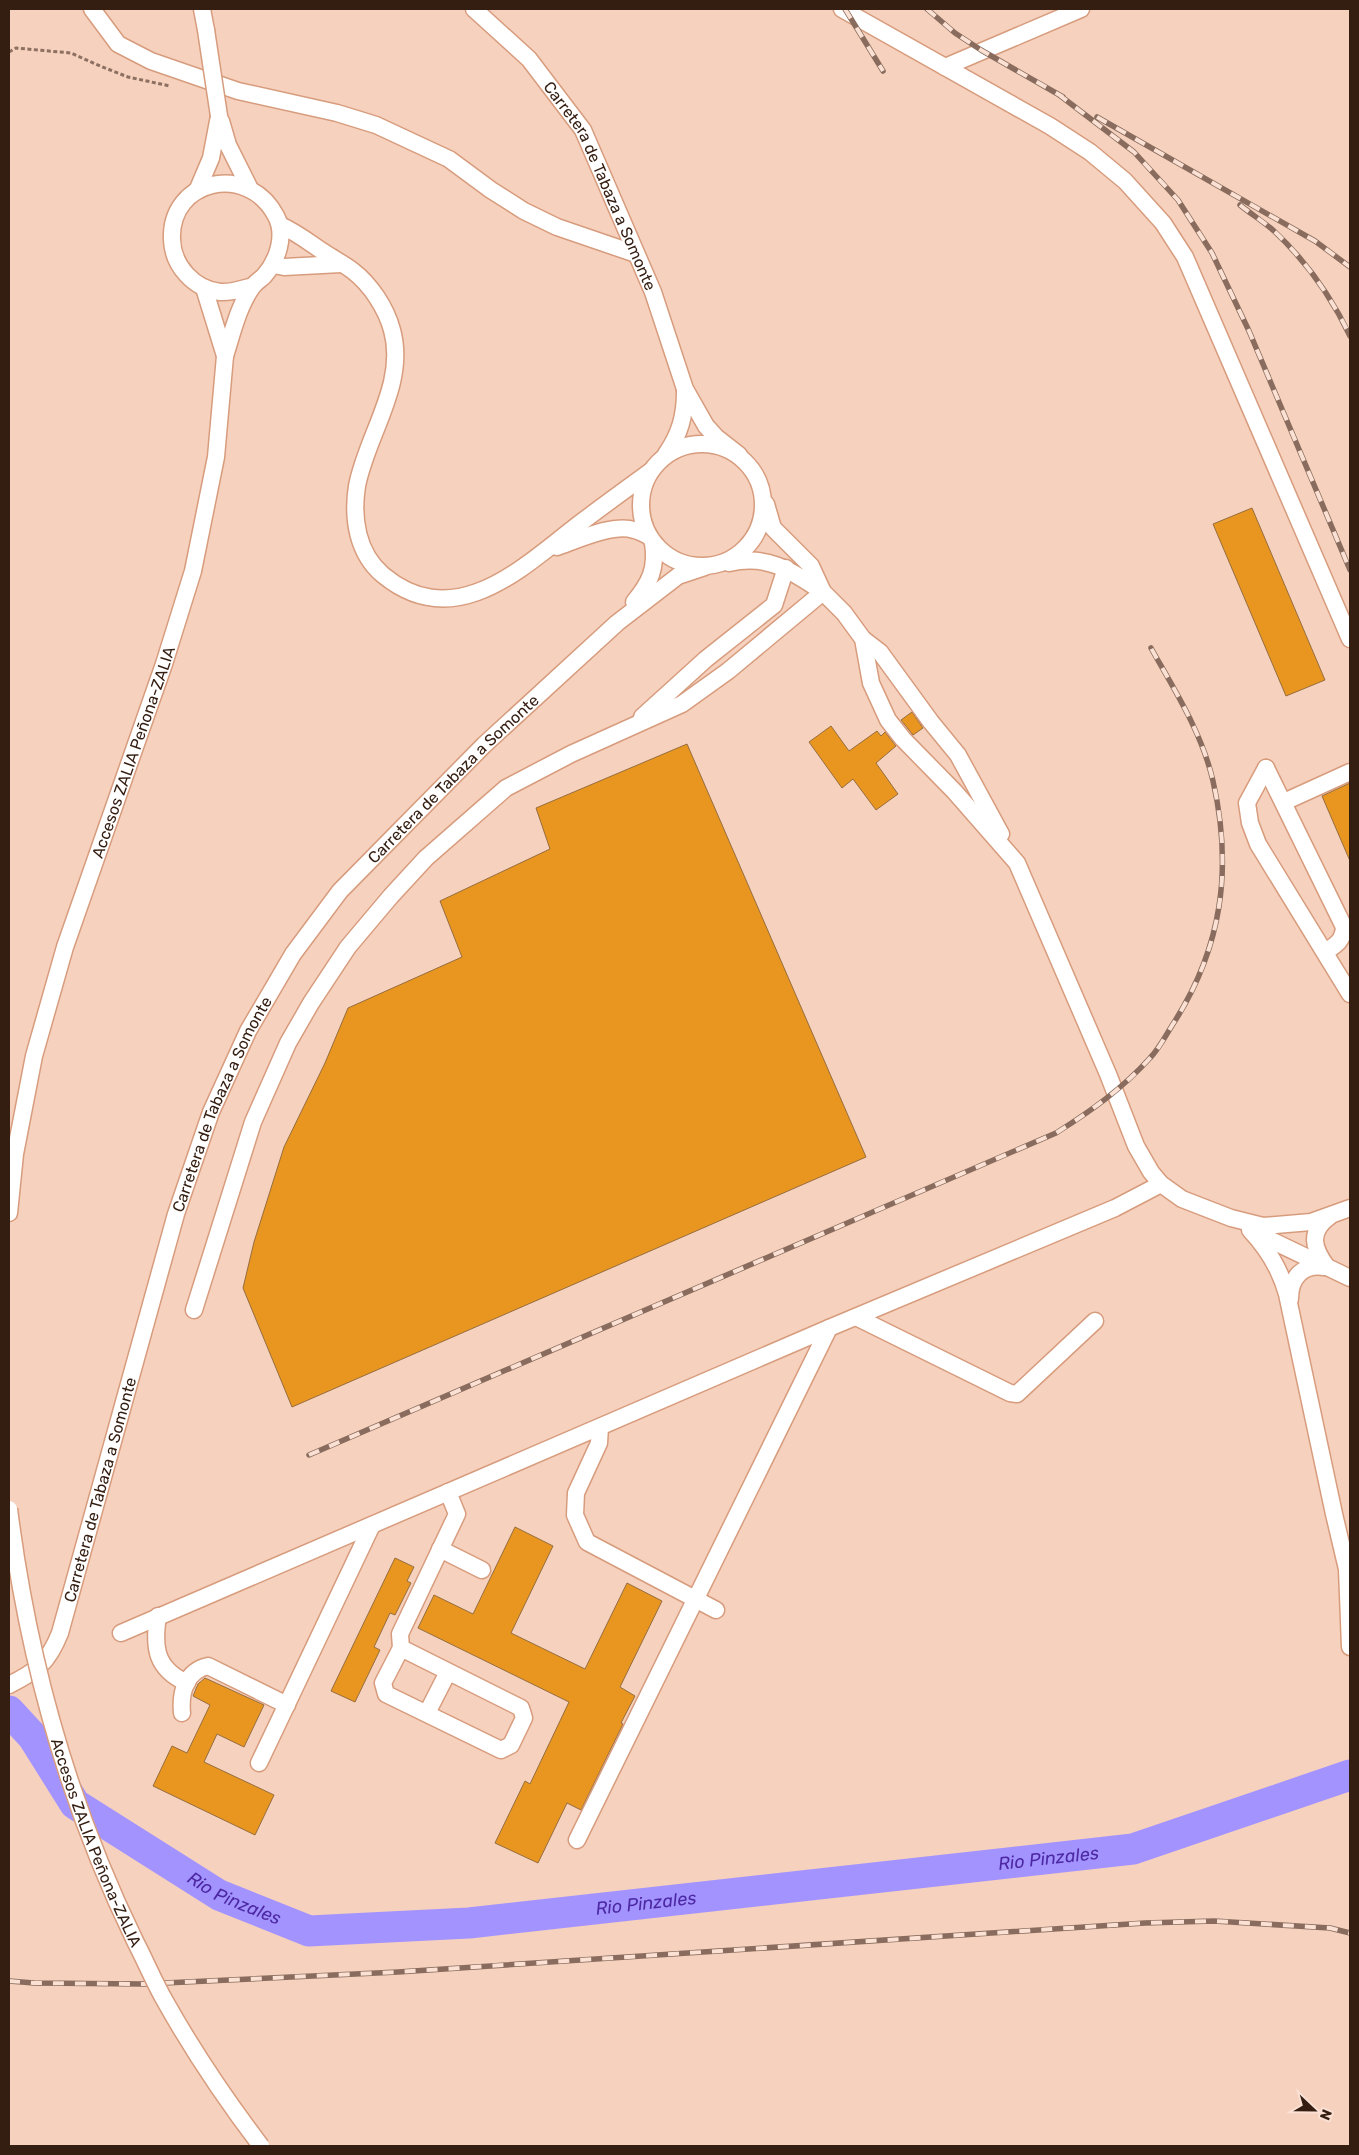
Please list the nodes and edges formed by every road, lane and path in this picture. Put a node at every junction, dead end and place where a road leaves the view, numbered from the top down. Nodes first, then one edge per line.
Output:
1 (92, 9) edge
2 (202, 9) edge
3 (474, 9) edge
4 (842, 9) edge
5 (1081, 9) edge
6 (9, 52) edge
7 (945, 67) junction
8 (174, 86) dead end
9 (220, 116) junction
10 (249, 188) junction
11 (197, 191) junction
12 (280, 225) junction
13 (636, 254) junction
14 (341, 264) junction
15 (273, 265) junction
16 (253, 286) junction
17 (204, 288) junction
18 (225, 356) junction
19 (686, 389) junction
20 (739, 455) junction
21 (664, 457) junction
22 (651, 471) junction
23 (762, 488) junction
24 (651, 539) junction
25 (548, 550) junction
26 (722, 564) junction
27 (705, 567) junction
28 (786, 568) junction
29 (823, 592) junction
30 (617, 623) junction
31 (1350, 638) edge
32 (864, 639) junction
33 (625, 731) junction
34 (1350, 772) edge
35 (1284, 802) junction
36 (1017, 862) junction
37 (1325, 952) junction
38 (1350, 994) edge
39 (1161, 1184) junction
40 (1350, 1208) edge
41 (9, 1214) edge
42 (1330, 1216) junction
43 (1231, 1218) junction
44 (1250, 1230) junction
45 (1327, 1268) junction
46 (1350, 1278) edge
47 (1290, 1309) junction
48 (194, 1310) dead end
49 (856, 1317) junction
50 (1095, 1321) dead end
51 (829, 1328) junction
52 (600, 1427) junction
53 (448, 1492) junction
54 (9, 1509) edge
55 (372, 1525) junction
56 (440, 1549) junction
57 (482, 1570) dead end
58 (696, 1599) junction
59 (716, 1610) dead end
60 (158, 1616) junction
61 (121, 1632) dead end
62 (1350, 1647) edge
63 (401, 1648) junction
64 (448, 1672) junction
65 (187, 1683) junction
66 (9, 1685) edge
67 (287, 1705) junction
68 (182, 1713) dead end
69 (427, 1713) junction
70 (259, 1763) dead end
71 (577, 1840) dead end
72 (261, 2146) edge

1 - 13 street
2 - 9 street, bridge
3 - 13 street, Carretera de Tabaza a Somonte
4 - 7 street
5 - 7 street
6 - 8 path
7 - 31 street
9 - 10 street
9 - 11 street
10 - 11 street
10 - 12 street
11 - 17 street
12 - 14 street
12 - 15 street
13 - 19 street, Carretera de Tabaza a Somonte
14 - 15 street
14 - 25 street
15 - 16 street
16 - 17 street
16 - 18 street
17 - 18 street, Accesos ZALIA Peñona-ZALIA
18 - 41 street, Accesos ZALIA Peñona-ZALIA
19 - 20 street, Carretera de Tabaza a Somonte
19 - 21 street, Carretera de Tabaza a Somonte
20 - 21 street
20 - 23 street
21 - 22 street
22 - 24 street
22 - 25 street
23 - 26 street
23 - 29 street
24 - 25 street
24 - 27 street
24 - 30 street, Carretera de Tabaza a Somonte
26 - 27 street
26 - 28 street
27 - 30 street, Carretera de Tabaza a Somonte
28 - 29 street
28 - 33 street
29 - 32 street
29 - 33 street
30 - 66 street, Carretera de Tabaza a Somonte
32 - 36 street
32 - 36 street
33 - 48 street
34 - 35 street
35 - 37 street
35 - 37 street
36 - 39 street
37 - 38 street
39 - 43 street
39 - 49 street
40 - 42 street
42 - 43 street
42 - 45 street
43 - 44 street
44 - 45 street
44 - 47 street
45 - 46 street
45 - 47 street
47 - 62 street
49 - 50 street
49 - 51 street
51 - 52 street
51 - 58 street
52 - 53 street
52 - 58 street
53 - 55 street
53 - 56 street
54 - 72 street, Accesos ZALIA Peñona-ZALIA, bridge
55 - 60 street
55 - 67 street
56 - 57 street
56 - 63 street
58 - 59 street
58 - 71 street
60 - 61 street
60 - 65 street
63 - 64 street
63 - 69 street
64 - 69 street
64 - 69 street
65 - 67 street
65 - 68 street
67 - 70 street

